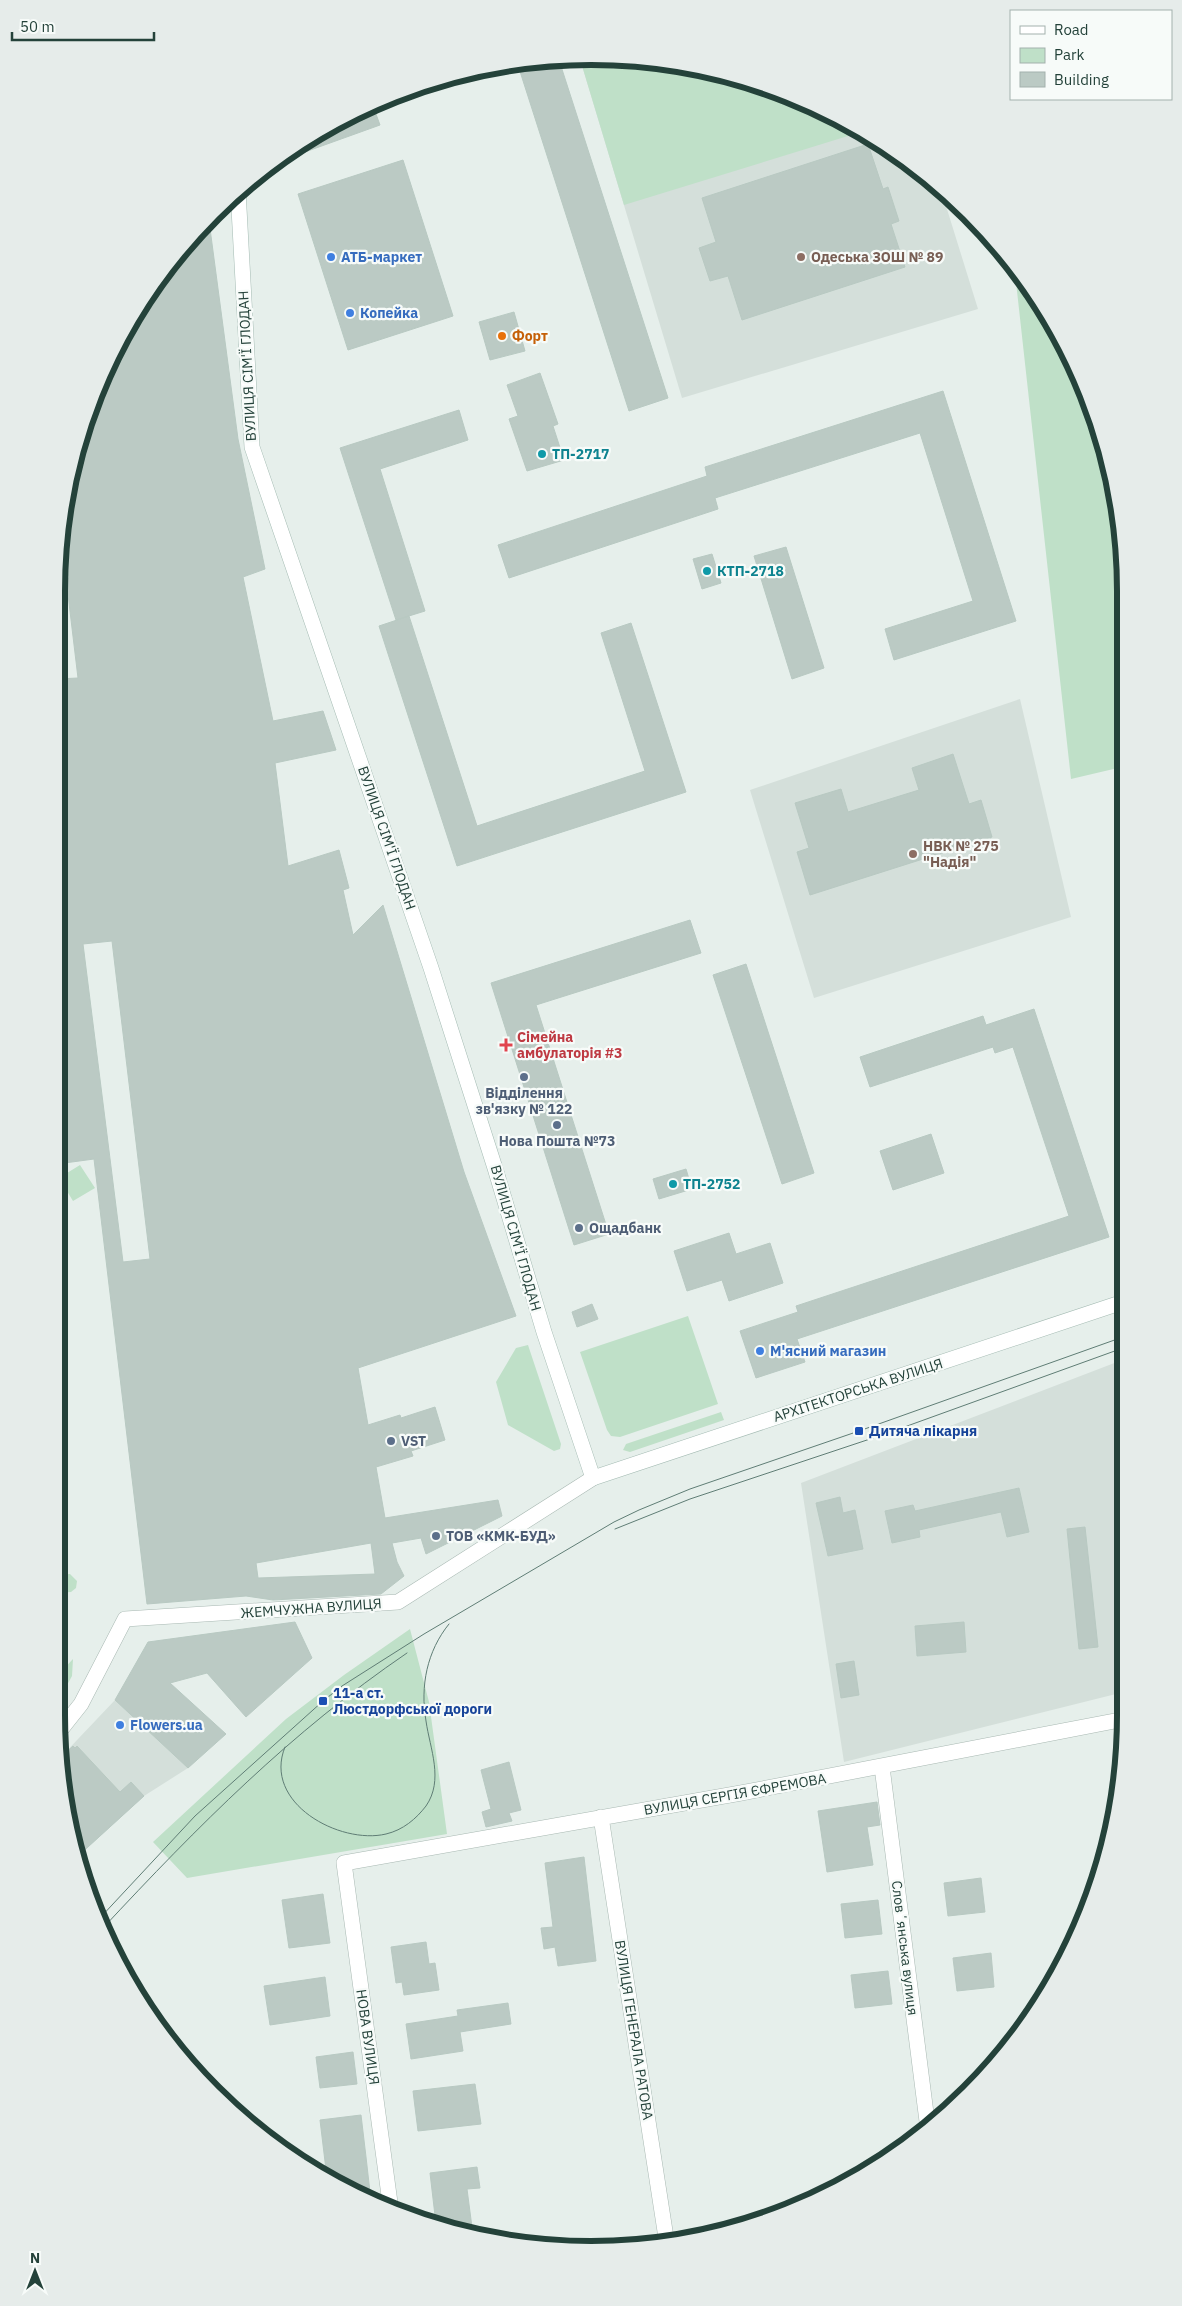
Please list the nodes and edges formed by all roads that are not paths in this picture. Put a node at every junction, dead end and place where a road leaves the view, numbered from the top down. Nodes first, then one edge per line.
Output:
1 (239, 201) edge
2 (1117, 1304) edge
3 (593, 1478) junction
4 (1117, 1720) edge
5 (65, 1724) edge
6 (882, 1767) junction
7 (601, 1817) junction
8 (344, 1863) joint
9 (927, 2119) edge
10 (390, 2201) edge
11 (666, 2235) edge

1 - 3 street, ВУЛИЦЯ СІМ'Ї ГЛОДАН
2 - 3 street, АРХІТЕКТОРСЬКА ВУЛИЦЯ
3 - 5 street, ЖЕМЧУЖНА ВУЛИЦЯ
4 - 6 street, ВУЛИЦЯ СЕРГІЯ ЄФРЕМОВА
6 - 7 street, ВУЛИЦЯ СЕРГІЯ ЄФРЕМОВА
6 - 9 street, Словʼянська вулиця
7 - 8 street, ВУЛИЦЯ СЕРГІЯ ЄФРЕМОВА
7 - 11 street, ВУЛИЦЯ ГЕНЕРАЛА РАТОВА
8 - 10 street, НОВА ВУЛИЦЯ

